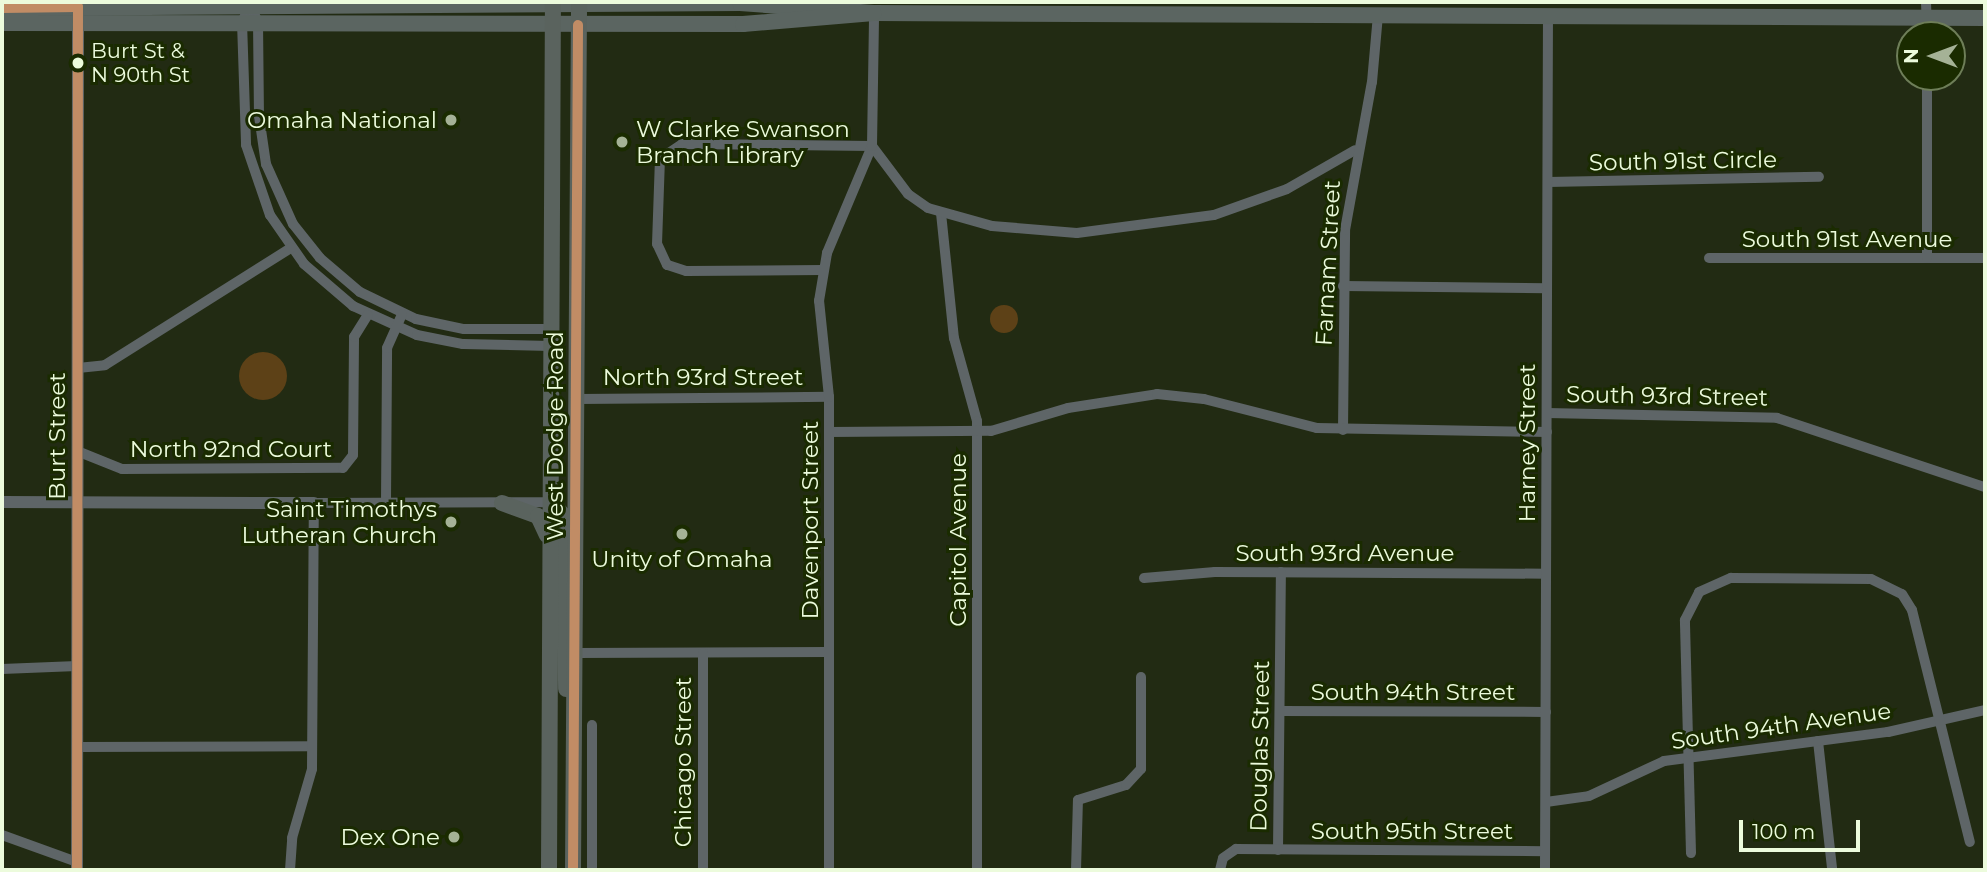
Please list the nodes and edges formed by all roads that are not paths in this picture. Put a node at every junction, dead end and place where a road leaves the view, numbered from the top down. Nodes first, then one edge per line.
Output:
1 (553, 3) edge
2 (579, 3) edge
3 (770, 3) edge
4 (442, 4) edge
5 (250, 6) junction
6 (2, 8) edge
7 (1284, 8) edge
8 (1609, 9) edge
9 (1926, 10) edge
10 (78, 11) edge
11 (874, 13) junction
12 (1378, 15) junction
13 (1548, 16) junction
14 (1985, 18) edge
15 (250, 22) junction
16 (2, 23) edge
17 (770, 23) junction
18 (552, 25) junction
19 (579, 25) junction
20 (1927, 91) edge
21 (872, 146) junction
22 (1355, 150) junction
23 (1819, 177) dead end
24 (1548, 182) junction
25 (941, 213) junction
26 (291, 248) junction
27 (1709, 258) dead end
28 (1927, 258) junction
29 (1985, 258) edge
30 (823, 270) junction
31 (1343, 286) junction
32 (1547, 288) junction
33 (402, 314) junction
34 (368, 315) junction
35 (393, 327) junction
36 (455, 328) junction
37 (551, 329) junction
38 (452, 343) junction
39 (551, 346) junction
40 (78, 368) junction
41 (829, 397) junction
42 (578, 399) junction
43 (1547, 413) junction
44 (1343, 430) junction
45 (978, 431) junction
46 (830, 432) junction
47 (1547, 432) junction
48 (77, 451) junction
49 (1985, 487) edge
50 (2, 502) edge
51 (78, 502) junction
52 (551, 502) junction
53 (314, 503) junction
54 (386, 503) junction
55 (502, 503) junction
56 (550, 558) junction
57 (1281, 572) junction
58 (1546, 574) junction
59 (1144, 578) dead end
60 (829, 652) junction
61 (576, 653) junction
62 (703, 653) junction
63 (77, 666) junction
64 (2, 669) edge
65 (1141, 677) dead end
66 (1985, 710) edge
67 (1280, 711) junction
68 (1546, 712) junction
69 (1940, 721) junction
70 (592, 725) dead end
71 (574, 733) junction
72 (1818, 741) junction
73 (312, 746) junction
74 (77, 747) junction
75 (1690, 756) junction
76 (1546, 802) junction
77 (2, 835) edge
78 (1970, 842) dead end
79 (1278, 850) junction
80 (1545, 851) junction
81 (1691, 853) dead end
82 (77, 866) edge
83 (1832, 868) dead end
84 (290, 870) edge
85 (549, 870) edge
86 (573, 870) edge
87 (592, 870) edge
88 (703, 870) edge
89 (829, 870) edge
90 (977, 870) edge
91 (1076, 870) edge
92 (1220, 870) edge
93 (1545, 870) edge

1 - 2 main road
1 - 4 main road
1 - 18 highway, West Dodge Road
2 - 3 main road
2 - 19 highway, West Dodge Road
3 - 11 main road
3 - 17 street
4 - 5 main road
5 - 10 main road
5 - 15 street
6 - 10 main road
7 - 11 main road
7 - 12 main road
8 - 9 main road
8 - 13 main road
9 - 14 main road
10 - 15 main road
10 - 16 main road
10 - 40 street, Burt Street
11 - 17 main road
11 - 21 street, Davenport Street
12 - 13 main road
12 - 22 street, Farnam Street
13 - 24 street, Harney Street
15 - 18 main road
15 - 26 street
15 - 33 street
17 - 19 main road
18 - 19 main road
18 - 37 highway, West Dodge Road
19 - 42 highway, West Dodge Road
20 - 28 street
21 - 25 street
21 - 30 street, Davenport Street
21 - 30 street
22 - 25 street
22 - 31 street, Farnam Street
23 - 24 street, South 91st Circle
24 - 32 street, Harney Street
25 - 45 street, Capitol Avenue
26 - 34 street
26 - 40 street
27 - 28 street, South 91st Avenue
28 - 29 street, South 91st Avenue
30 - 41 street, Davenport Street
31 - 32 street
31 - 44 street, Farnam Street
32 - 43 street, Harney Street
33 - 35 street
33 - 36 street
34 - 35 street
34 - 48 street, North 92nd Court
35 - 38 street
35 - 54 street
36 - 37 street
36 - 38 street
37 - 39 highway, West Dodge Road
38 - 39 street
39 - 52 highway, West Dodge Road
40 - 48 street, Burt Street
41 - 42 street, North 93rd Street
41 - 46 street, Davenport Street
42 - 61 highway, West Dodge Road
43 - 47 street, Harney Street
43 - 49 street, South 93rd Street
44 - 45 street, South 93rd Street
44 - 47 street, South 93rd Street
45 - 46 street
45 - 90 street, Capitol Avenue
46 - 60 street, Davenport Street
47 - 58 street, Harney Street
48 - 51 street, Burt Street
50 - 51 street
51 - 53 street
51 - 63 street, Burt Street
52 - 55 street
52 - 56 highway, West Dodge Road
52 - 71 highway
53 - 54 street
53 - 73 street
54 - 55 street
55 - 56 highway
56 - 85 highway, West Dodge Road
57 - 58 street, South 93rd Avenue
57 - 59 street, South 93rd Avenue
57 - 67 street, Douglas Street
58 - 68 street, Harney Street
60 - 62 street
60 - 89 street, Davenport Street
61 - 62 street
61 - 71 highway, West Dodge Road
62 - 88 street, Chicago Street
63 - 64 street
63 - 74 street, Burt Street
65 - 91 street
66 - 69 street, South 94th Avenue
67 - 68 street, South 94th Street
67 - 79 street, Douglas Street
68 - 76 street, Harney Street
69 - 72 street, South 94th Avenue
69 - 75 street
69 - 78 street
70 - 87 street
71 - 86 highway, West Dodge Road
72 - 75 street, South 94th Avenue
72 - 83 street
73 - 74 street
73 - 84 street
74 - 82 street, Burt Street
75 - 76 street, South 94th Avenue
75 - 81 street
76 - 80 street, Harney Street
77 - 82 street
79 - 80 street, South 95th Street
79 - 92 street, Douglas Street
80 - 93 street, Harney Street

